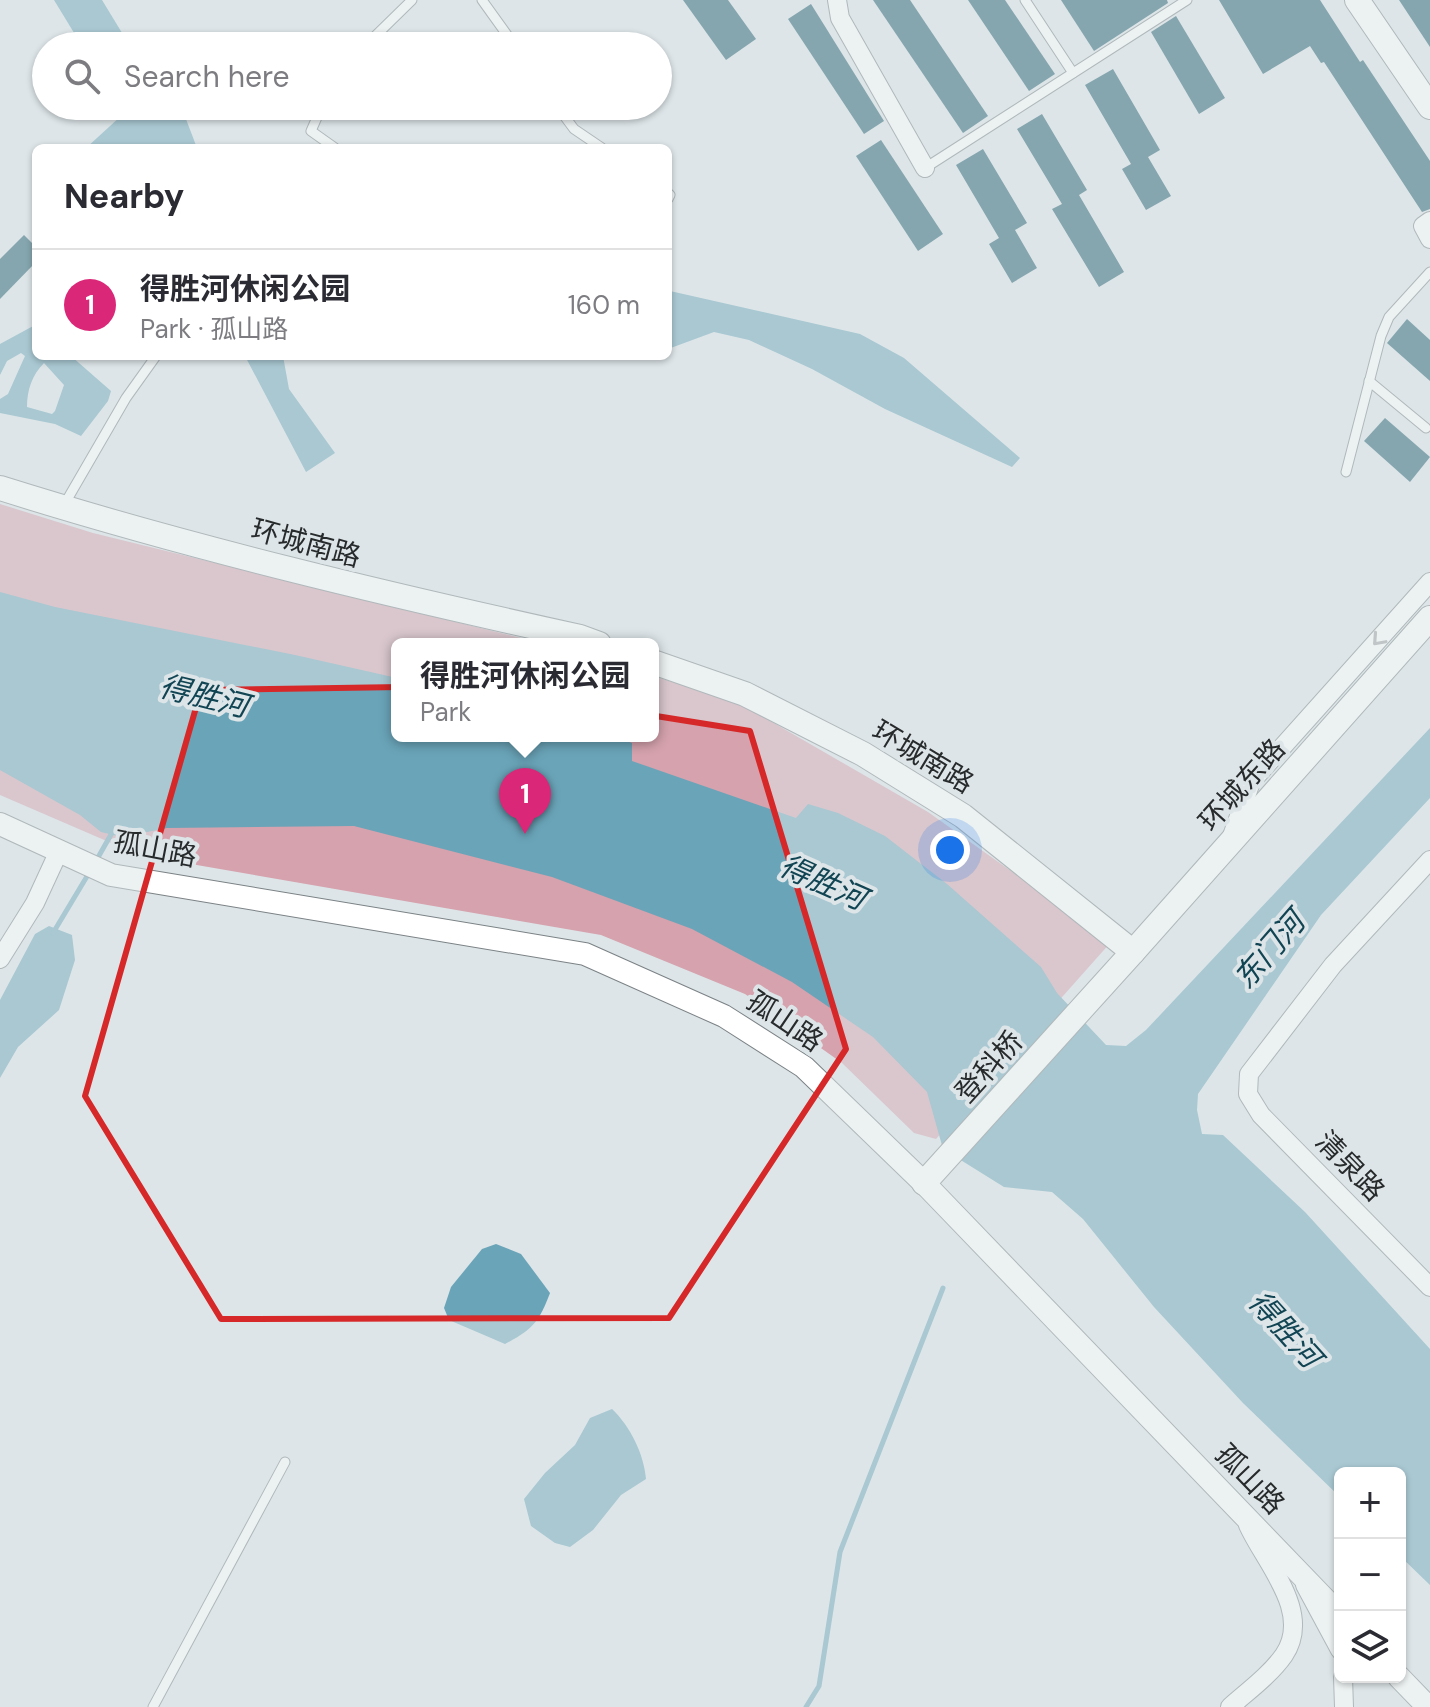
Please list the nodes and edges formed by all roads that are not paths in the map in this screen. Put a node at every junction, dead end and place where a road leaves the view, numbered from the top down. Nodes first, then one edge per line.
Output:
1 (412, 0) edge
2 (482, 0) edge
3 (837, 0) edge
4 (1025, 0) edge
5 (1187, 0) edge
6 (1357, 0) edge
7 (379, 32) edge
8 (505, 32) edge
9 (1073, 73) junction
10 (1430, 107) edge
11 (316, 120) edge
12 (567, 120) edge
13 (329, 144) edge
14 (596, 144) edge
15 (925, 168) joint
16 (1430, 221) edge
17 (1430, 239) edge
18 (1430, 272) edge
19 (153, 360) edge
20 (1369, 381) junction
21 (1426, 428) dead end
22 (1346, 472) dead end
23 (0, 488) edge
24 (62, 508) junction
25 (1430, 582) edge
26 (1430, 618) edge
27 (583, 638) edge
28 (659, 664) edge
29 (0, 824) edge
30 (1229, 845) junction
31 (59, 851) junction
32 (1430, 860) edge
33 (1133, 952) junction
34 (0, 959) edge
35 (1098, 991) joint
36 (924, 1183) junction
37 (1430, 1287) edge
38 (285, 1462) dead end
39 (1243, 1515) junction
40 (1295, 1568) junction
41 (1336, 1611) edge
42 (1334, 1639) edge
43 (1343, 1683) edge
44 (1405, 1683) edge
45 (153, 1707) edge
46 (1230, 1707) edge
47 (1344, 1707) edge
48 (1428, 1707) edge

1 - 7 lane
2 - 8 lane
3 - 15 street
4 - 9 lane
5 - 9 lane
6 - 10 main road
9 - 15 lane
11 - 13 lane
12 - 14 lane
16 - 17 street
18 - 20 lane
19 - 24 lane
20 - 21 lane
20 - 22 lane
23 - 24 main road, 环城南路
24 - 27 main road, 环城南路
25 -> 30 street
26 - 30 main road, 环城东路
28 - 33 main road, 环城南路
29 - 31 street, 孤山路
30 - 33 main road, 环城东路
31 - 34 street
31 - 36 street, 孤山路
32 - 37 street, 清泉路
33 - 35 main road, 环城东路
35 - 36 main road, 登科桥
36 - 39 street, 孤山路
38 - 45 lane
39 - 40 street, 孤山路
39 - 46 street
40 - 41 street, 孤山路
40 - 42 street
43 - 47 street
44 - 48 street

